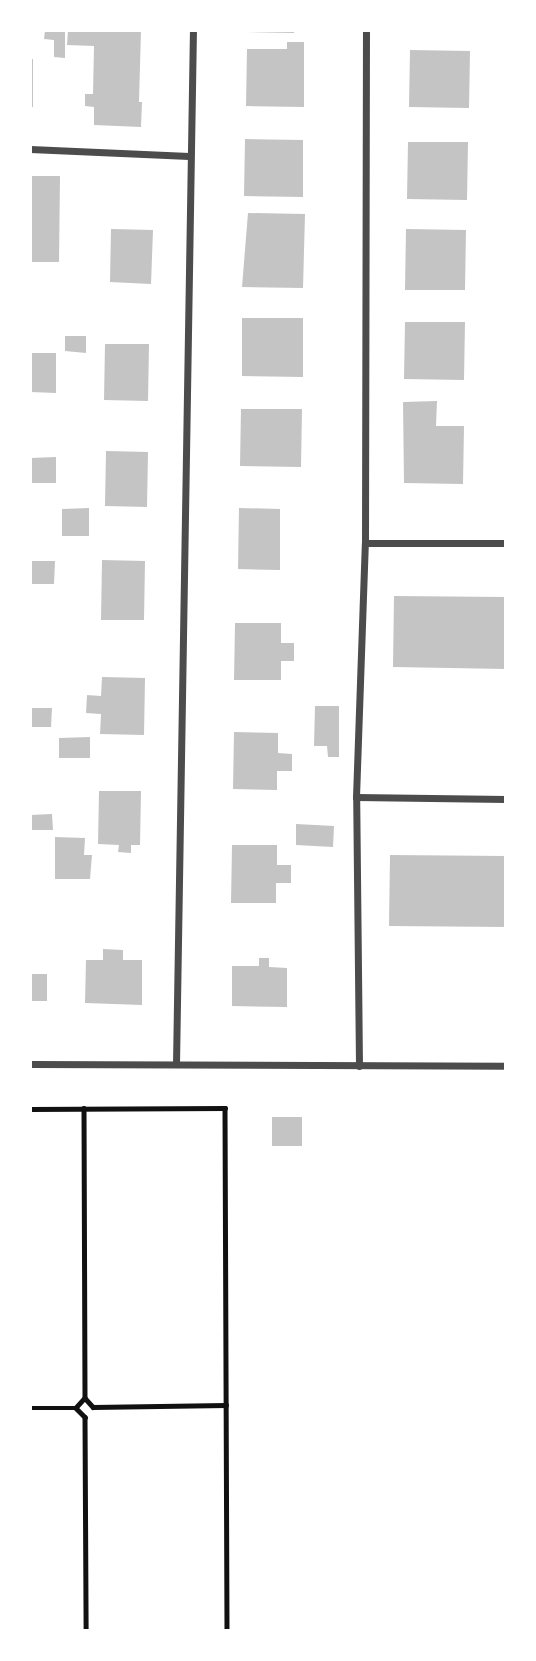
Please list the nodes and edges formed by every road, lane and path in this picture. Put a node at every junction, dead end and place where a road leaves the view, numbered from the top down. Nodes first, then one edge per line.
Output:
1 (193, 30) edge
2 (366, 30) edge
3 (30, 149) edge
4 (189, 156) junction
5 (506, 542) edge
6 (365, 543) junction
7 (356, 797) junction
8 (506, 799) edge
9 (30, 1065) edge
10 (176, 1065) junction
11 (359, 1066) junction
12 (506, 1066) edge
13 (84, 1108) junction
14 (30, 1109) edge
15 (85, 1398) junction
16 (226, 1405) junction
17 (93, 1407) junction
18 (30, 1408) edge
19 (76, 1408) junction
20 (85, 1417) junction
21 (86, 1631) edge
22 (227, 1631) edge

1 - 4 street
2 - 6 street
3 - 4 street
4 - 10 street
5 - 6 street
6 - 7 street
7 - 8 street
7 - 11 street
9 - 10 street
10 - 11 street
11 - 12 street
13 - 14 path
13 - 15 path
13 - 16 path
15 - 17 path
15 - 19 path
16 - 17 path
16 - 22 path
17 - 20 path
18 - 19 path
19 - 20 path
20 - 21 path

